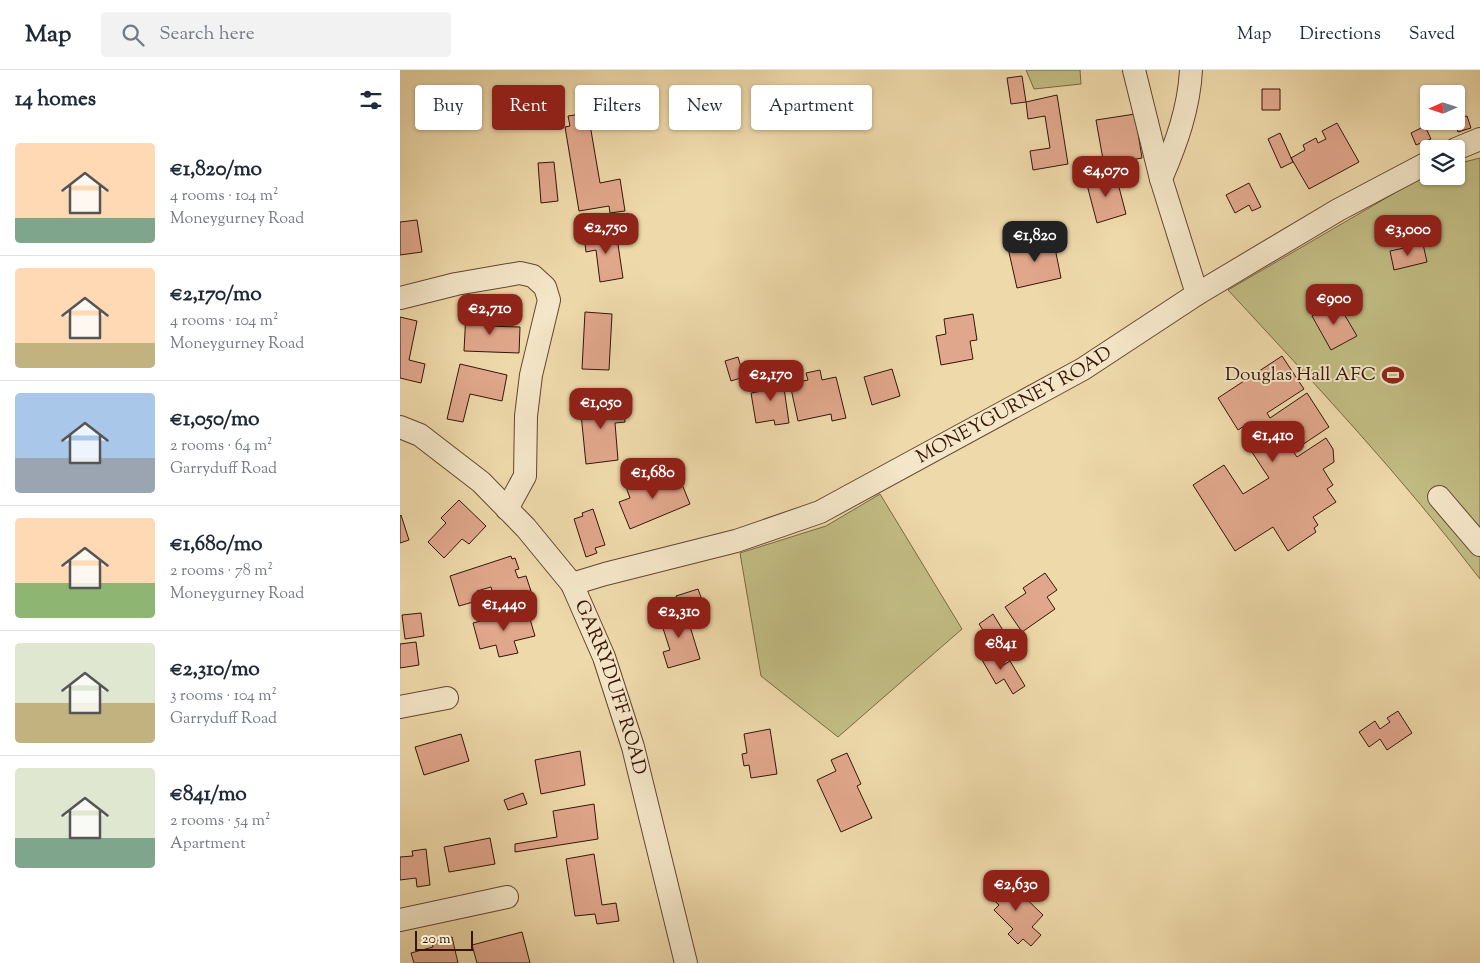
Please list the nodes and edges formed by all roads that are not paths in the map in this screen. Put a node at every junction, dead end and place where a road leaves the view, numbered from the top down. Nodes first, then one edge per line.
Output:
1 (1134, 70) edge
2 (1191, 70) edge
3 (1480, 140) edge
4 (1465, 146) edge
5 (1420, 167) edge
6 (1161, 179) junction
7 (1197, 294) junction
8 (400, 298) edge
9 (400, 427) edge
10 (1439, 497) dead end
11 (508, 509) junction
12 (1480, 545) edge
13 (572, 584) junction
14 (447, 698) dead end
15 (400, 708) edge
16 (507, 897) dead end
17 (400, 920) edge
18 (686, 963) edge

1 - 6 street
2 - 6 street
3 - 4 street
5 - 7 street, MONEYGURNEY ROAD
6 - 7 street
7 - 13 street, MONEYGURNEY ROAD
8 - 11 street
9 - 11 street, GARRYDUFF ROAD
10 - 12 street
11 - 13 street, GARRYDUFF ROAD
13 - 18 street, GARRYDUFF ROAD
14 - 15 street
16 - 17 street

